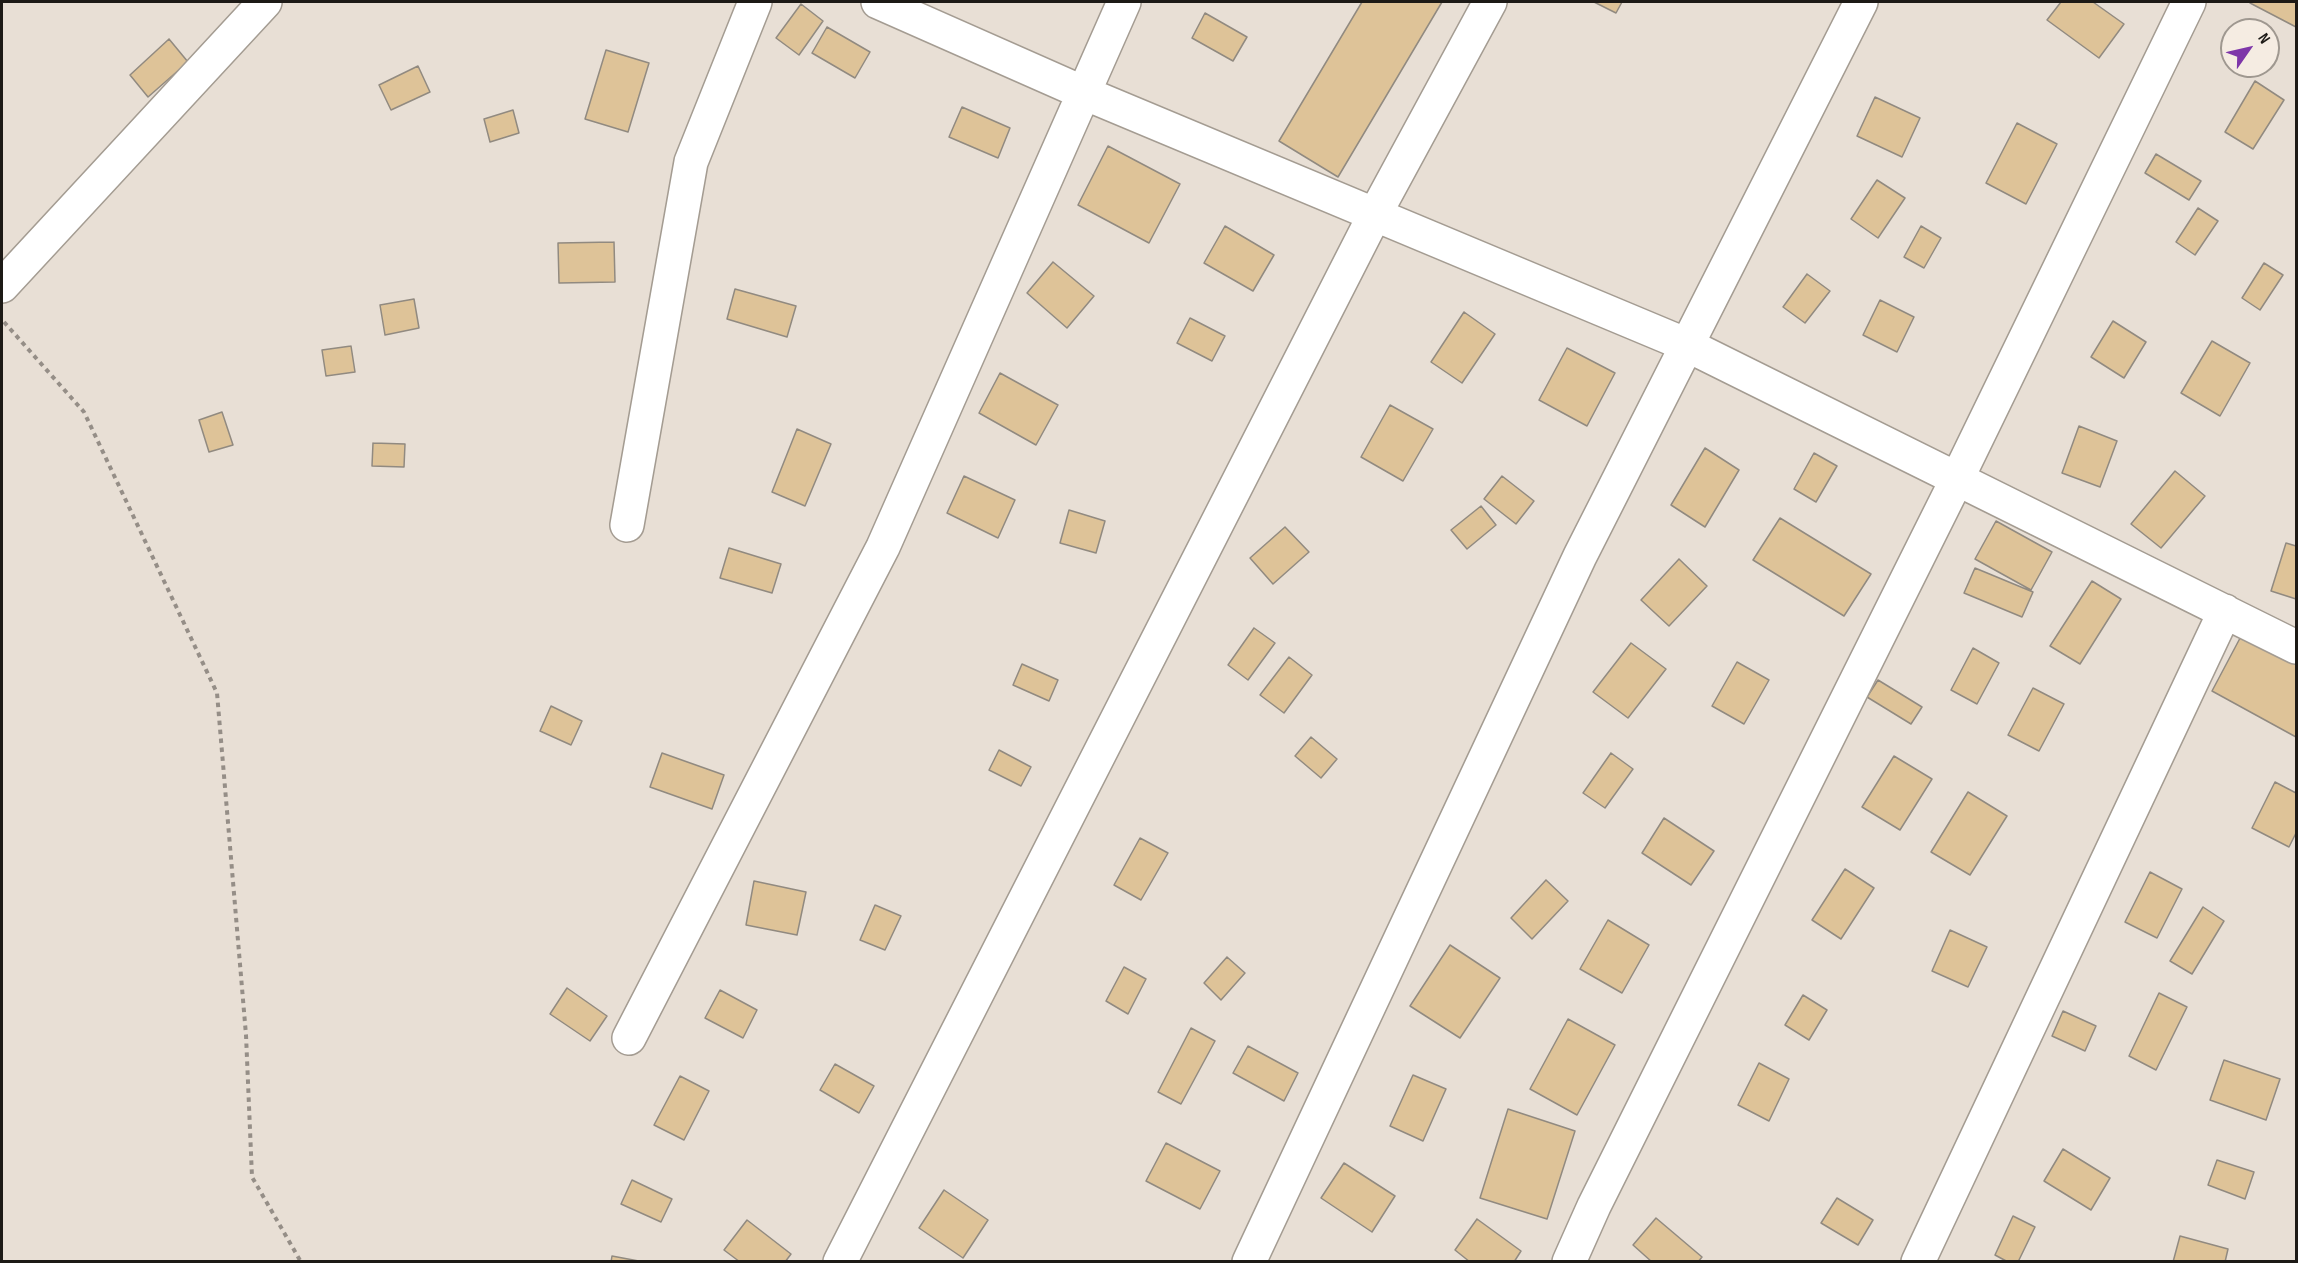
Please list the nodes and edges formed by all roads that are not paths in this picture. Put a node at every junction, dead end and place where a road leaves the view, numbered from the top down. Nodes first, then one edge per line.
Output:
1 (265, 2) edge
2 (755, 2) edge
3 (878, 2) edge
4 (1124, 2) edge
5 (1490, 2) edge
6 (1861, 2) edge
7 (2189, 2) edge
8 (1084, 93) junction
9 (1375, 214) junction
10 (2, 286) edge
11 (1687, 345) junction
12 (1957, 479) junction
13 (627, 525) dead end
14 (2225, 611) junction
15 (2296, 647) edge
16 (629, 1038) dead end
17 (840, 1262) edge
18 (1249, 1262) edge
19 (1569, 1262) edge
20 (1918, 1262) edge

1 - 10 street
2 - 13 street
3 - 8 street
4 - 8 street
5 - 9 street
6 - 11 street
7 - 12 street
8 - 9 street
8 - 16 street
9 - 11 street
9 - 17 street
11 - 12 street
11 - 18 street
12 - 14 street
12 - 19 street
14 - 15 street
14 - 20 street

